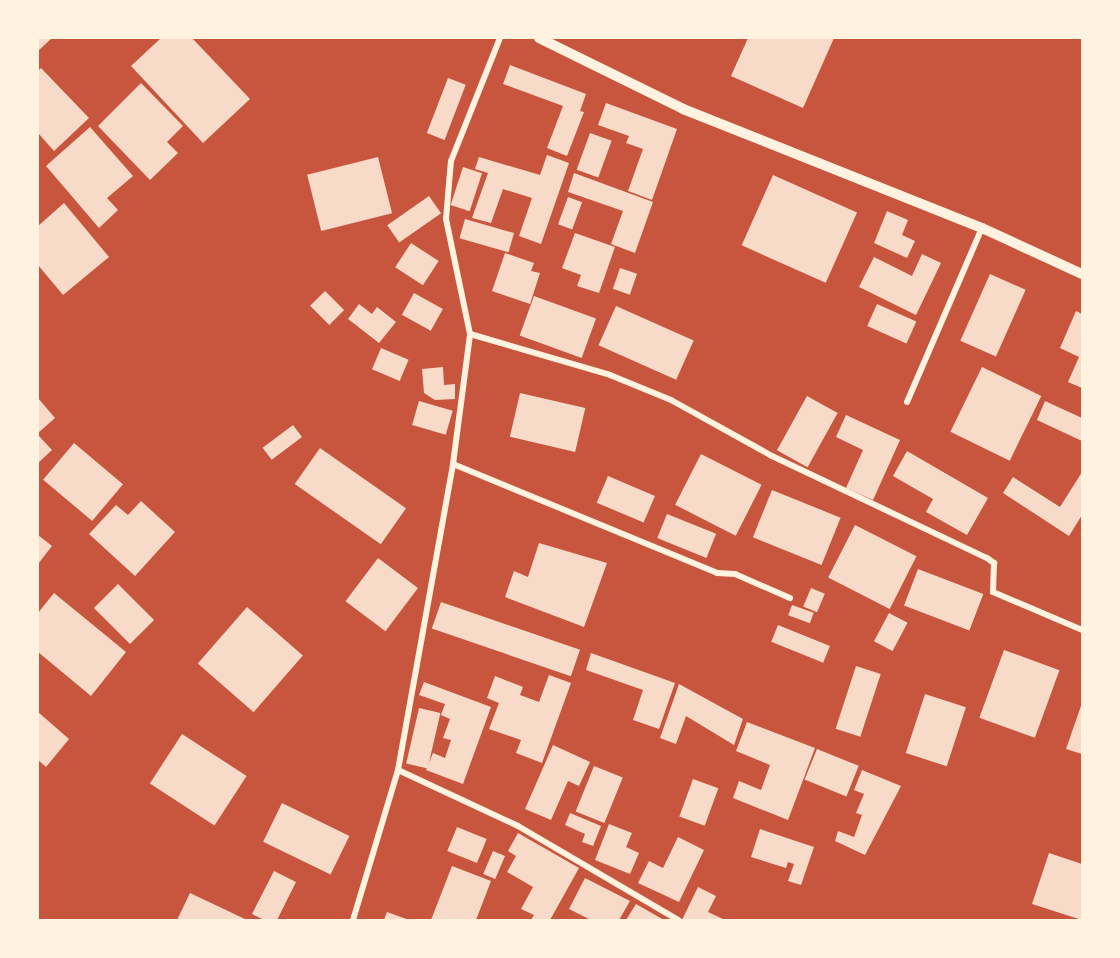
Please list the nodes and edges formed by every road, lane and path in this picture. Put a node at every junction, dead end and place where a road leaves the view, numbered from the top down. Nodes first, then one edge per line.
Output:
1 (500, 38) edge
2 (539, 38) edge
3 (982, 228) junction
4 (1083, 274) edge
5 (470, 334) junction
6 (907, 402) dead end
7 (453, 464) junction
8 (790, 598) dead end
9 (1083, 630) edge
10 (398, 770) junction
11 (353, 921) edge
12 (678, 921) edge

1 - 5 street
2 - 3 street
3 - 4 street
3 - 6 street
5 - 7 street
5 - 9 street
7 - 8 street
7 - 10 street
10 - 11 street
10 - 12 street

